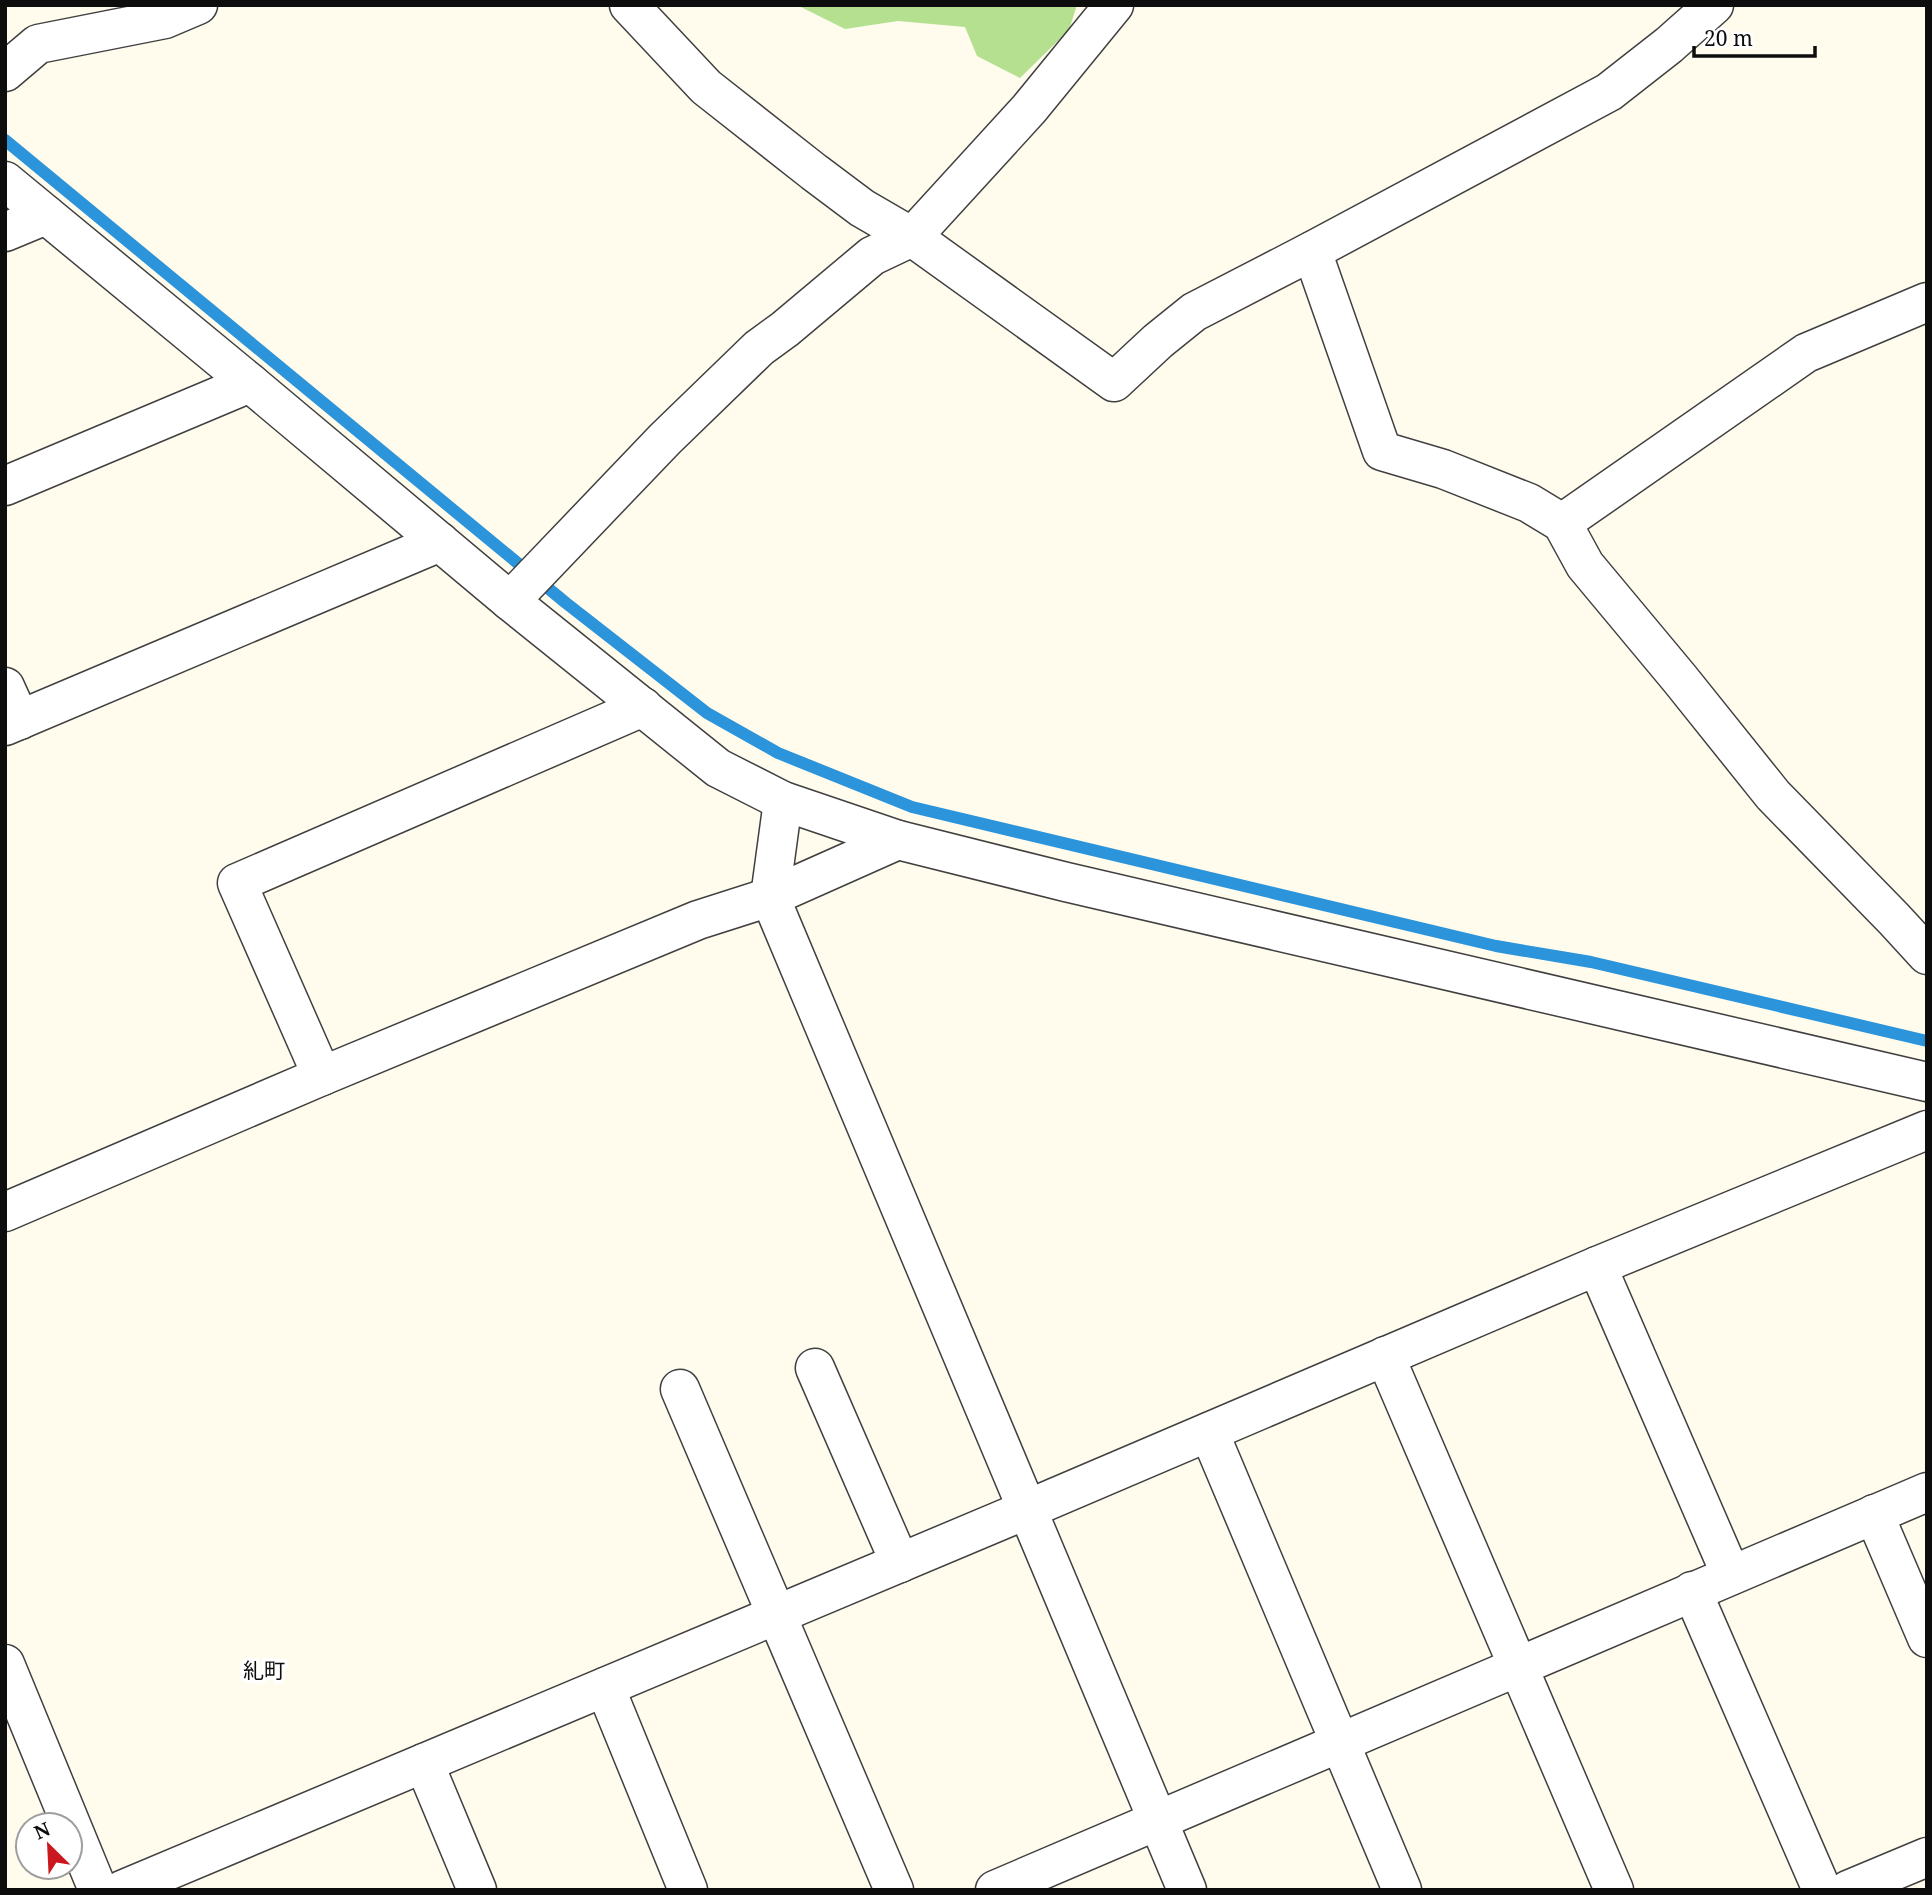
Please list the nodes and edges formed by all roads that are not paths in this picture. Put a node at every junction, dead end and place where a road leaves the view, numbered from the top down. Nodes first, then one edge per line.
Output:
1 (198, 5) edge
2 (629, 5) edge
3 (1114, 5) edge
4 (1714, 5) edge
5 (5, 72) edge
6 (5, 181) edge
7 (46, 215) junction
8 (5, 232) edge
9 (912, 237) junction
10 (1312, 251) junction
11 (1927, 302) edge
12 (250, 383) junction
13 (5, 486) edge
14 (1562, 523) junction
15 (440, 542) junction
16 (529, 583) junction
17 (643, 707) junction
18 (10, 711) edge
19 (783, 801) junction
20 (898, 840) junction
21 (770, 897) junction
22 (1927, 955) edge
23 (322, 1076) junction
24 (1927, 1082) edge
25 (1927, 1130) edge
26 (5, 1212) edge
27 (1597, 1266) junction
28 (1385, 1356) junction
29 (815, 1368) dead end
30 (680, 1389) dead end
31 (1209, 1432) junction
32 (1927, 1492) edge
33 (1028, 1509) junction
34 (1874, 1514) junction
35 (900, 1563) junction
36 (1731, 1575) junction
37 (1692, 1591) junction
38 (776, 1615) junction
39 (1927, 1638) edge
40 (1518, 1666) junction
41 (10, 1687) edge
42 (605, 1687) junction
43 (1340, 1742) junction
44 (424, 1763) junction
45 (1158, 1820) junction
46 (1927, 1857) edge
47 (97, 1890) edge
48 (122, 1890) edge
49 (477, 1890) edge
50 (688, 1890) edge
51 (894, 1890) edge
52 (995, 1890) edge
53 (1187, 1890) edge
54 (1402, 1890) edge
55 (1614, 1890) edge
56 (1822, 1890) edge
57 (1848, 1890) edge

1 - 5 street
2 - 9 street
3 - 9 street
4 - 10 street
6 - 7 street
7 - 8 street
7 - 12 street
9 - 10 street
9 - 16 street
10 - 14 street
11 - 14 street
12 - 13 street
12 - 15 street
14 - 22 street
15 - 16 street
15 - 18 street
16 - 17 street
17 - 19 street
17 - 23 street
19 - 20 street
19 - 21 street
20 - 21 street
20 - 24 street
21 - 23 street
21 - 33 street
23 - 26 street
25 - 27 street
27 - 28 street
27 - 36 street
28 - 31 street
28 - 40 street
29 - 35 street
30 - 38 street
31 - 33 street
31 - 43 street
32 - 34 street
33 - 35 street
33 - 45 street
34 - 36 street
34 - 39 street
35 - 38 street
36 - 37 street
37 - 40 street
37 - 56 street
38 - 42 street
38 - 51 street
40 - 43 street
40 - 55 street
41 - 47 street
42 - 44 street
42 - 50 street
43 - 45 street
43 - 54 street
44 - 48 street
44 - 49 street
45 - 52 street
45 - 53 street
46 - 57 street

